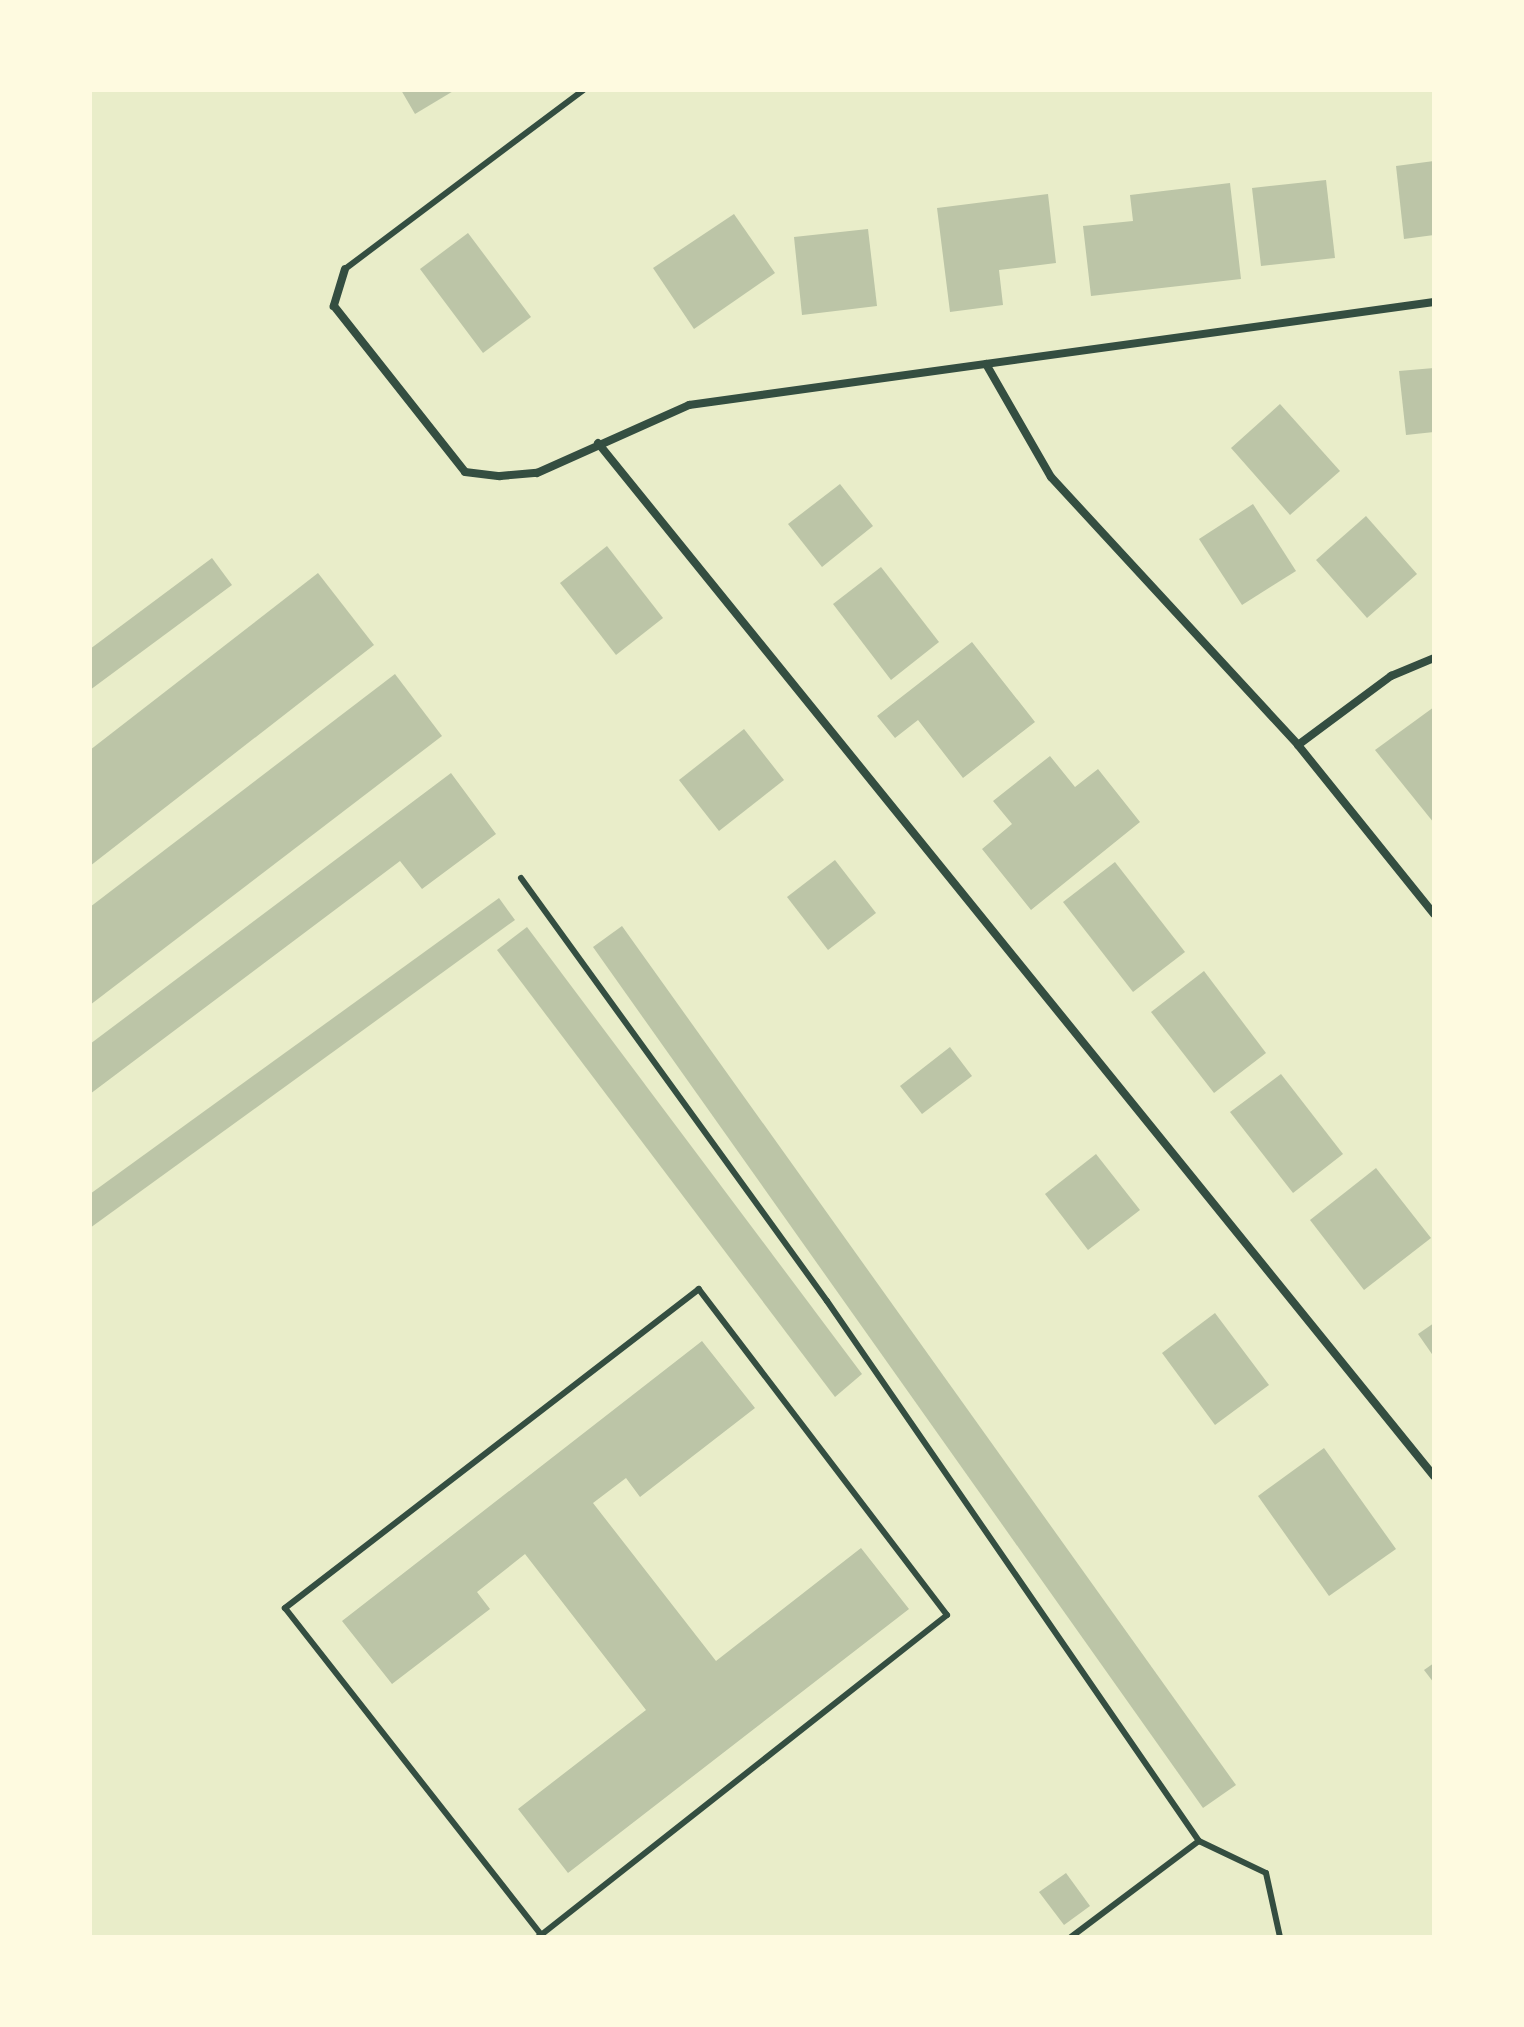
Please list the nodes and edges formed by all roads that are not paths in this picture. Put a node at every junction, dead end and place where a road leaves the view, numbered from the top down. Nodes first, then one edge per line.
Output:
1 (583, 90) edge
2 (345, 269) joint
3 (1434, 302) edge
4 (986, 364) junction
5 (598, 443) junction
6 (1434, 658) edge
7 (1298, 745) junction
8 (521, 878) dead end
9 (1434, 914) edge
10 (1434, 1476) edge
11 (1199, 1841) junction
12 (539, 1936) edge
13 (1071, 1937) edge
14 (1280, 1937) edge

1 - 2 lane
2 - 5 street
3 - 4 street
4 - 5 street
4 - 7 street
5 - 10 street
6 - 7 street
7 - 9 street
8 - 11 lane
11 - 13 lane
11 - 14 lane
12 - 12 lane

